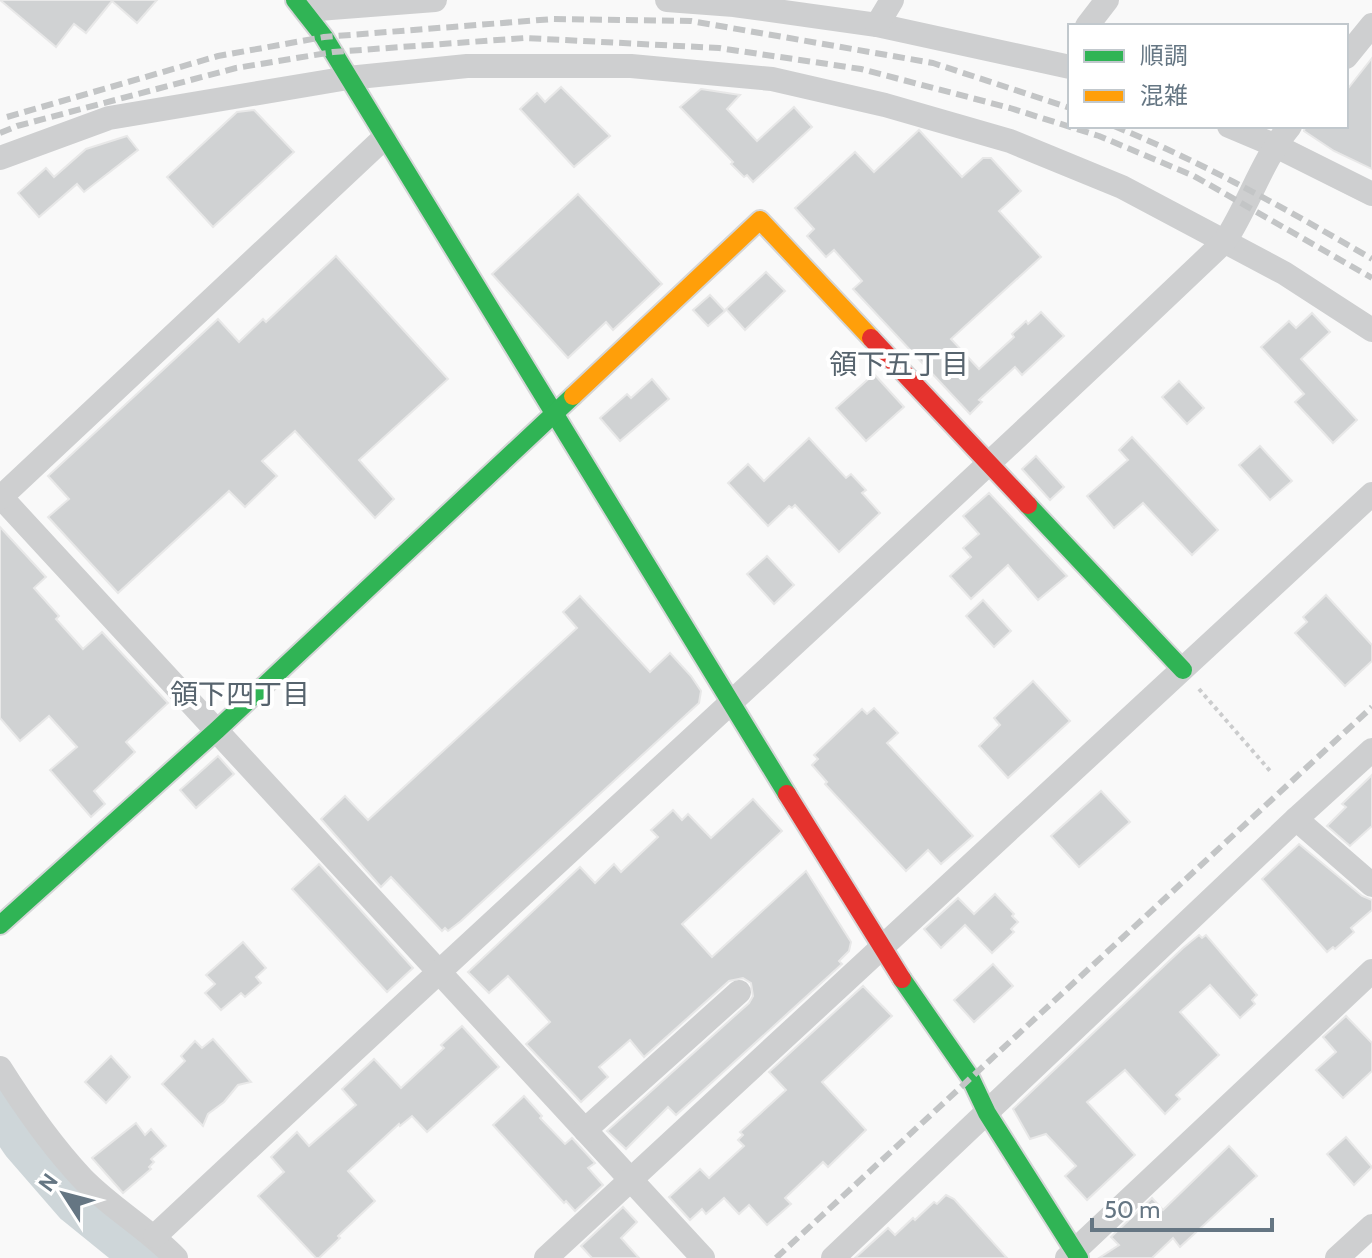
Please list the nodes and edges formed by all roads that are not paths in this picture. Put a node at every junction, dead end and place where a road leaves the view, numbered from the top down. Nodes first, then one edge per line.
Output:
1 (435, 0) edge
2 (667, 0) edge
3 (892, 0) edge
4 (1107, 0) edge
5 (300, 5) edge
6 (1089, 24) edge
7 (877, 25) junction
8 (1372, 25) edge
9 (1348, 55) edge
10 (1068, 60) edge
11 (348, 78) junction
12 (1241, 128) edge
13 (1282, 135) edge
14 (384, 138) junction
15 (0, 158) edge
16 (1372, 194) edge
17 (1225, 241) junction
18 (1372, 330) edge
19 (553, 413) junction
20 (989, 465) junction
21 (1372, 494) edge
22 (0, 497) edge
23 (1183, 670) junction
24 (730, 701) junction
25 (217, 730) junction
26 (1372, 750) edge
27 (1296, 819) junction
28 (1372, 885) edge
29 (0, 925) edge
30 (882, 949) junction
31 (439, 970) junction
32 (1372, 971) edge
33 (739, 992) dead end
34 (0, 1068) edge
35 (987, 1113) junction
36 (585, 1130) junction
37 (630, 1179) junction
38 (1372, 1226) edge
39 (155, 1236) junction
40 (1073, 1256) edge
41 (176, 1258) edge
42 (546, 1258) edge
43 (703, 1258) edge
44 (833, 1258) edge
45 (1337, 1258) edge

1 - 5 street
2 - 7 street
3 - 7 street
4 - 6 street
5 - 11 street
7 - 10 street
8 - 9 street
11 - 14 street
11 - 15 street
11 - 17 street
12 - 13 street
13 - 16 street
13 - 17 street
14 - 19 street
14 - 22 street
17 - 18 street
17 - 20 street
19 - 20 street
19 - 24 street
19 - 25 street
20 - 23 street
20 - 24 street
21 - 23 street
22 - 25 street
23 - 30 street
24 - 30 street
24 - 31 street
25 - 29 street
25 - 31 street
26 - 27 street
27 - 28 street
27 - 35 street
30 - 35 street
30 - 37 street
31 - 36 street
31 - 39 street
32 - 40 street
33 - 36 street
34 - 39 street
35 - 40 street
35 - 44 street
36 - 37 street
37 - 42 street
37 - 43 street
38 - 45 street
39 - 41 street

